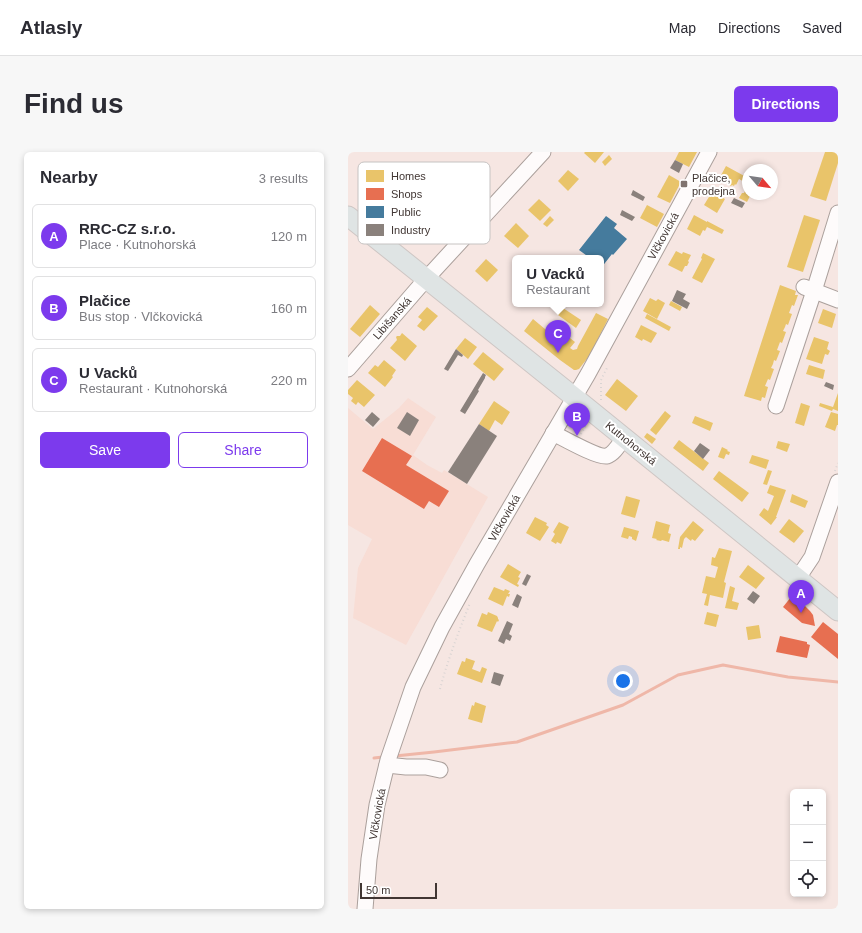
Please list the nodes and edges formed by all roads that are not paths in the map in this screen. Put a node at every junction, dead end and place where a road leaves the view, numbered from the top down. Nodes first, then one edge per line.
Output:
1 (543, 152) edge
2 (709, 152) edge
3 (490, 210) edge
4 (838, 213) edge
5 (348, 216) edge
6 (358, 224) edge
7 (383, 244) edge
8 (458, 244) edge
9 (426, 279) junction
10 (809, 289) junction
11 (838, 300) edge
12 (353, 353) edge
13 (348, 369) edge
14 (574, 397) junction
15 (776, 406) dead end
16 (553, 433) junction
17 (624, 438) junction
18 (835, 480) edge
19 (798, 578) junction
20 (838, 611) edge
21 (389, 757) junction
22 (440, 770) dead end
23 (365, 909) edge

1 - 3 street, Libišanská
2 - 14 street, Vlčkovická
4 - 10 street
5 - 6 main road, Kutnohorská
7 - 9 main road, Kutnohorská
8 - 9 street, Libišanská
9 - 12 street, Libišanská
9 - 14 main road, Kutnohorská
10 - 11 street
10 - 15 street
12 - 13 street, Libišanská
14 - 16 street, Vlčkovická
14 - 17 main road, Kutnohorská
16 - 17 street
16 - 21 street, Vlčkovická
17 - 19 main road, Kutnohorská
18 - 19 street
19 - 20 main road, Kutnohorská
21 - 22 street
21 - 23 street, Vlčkovická

